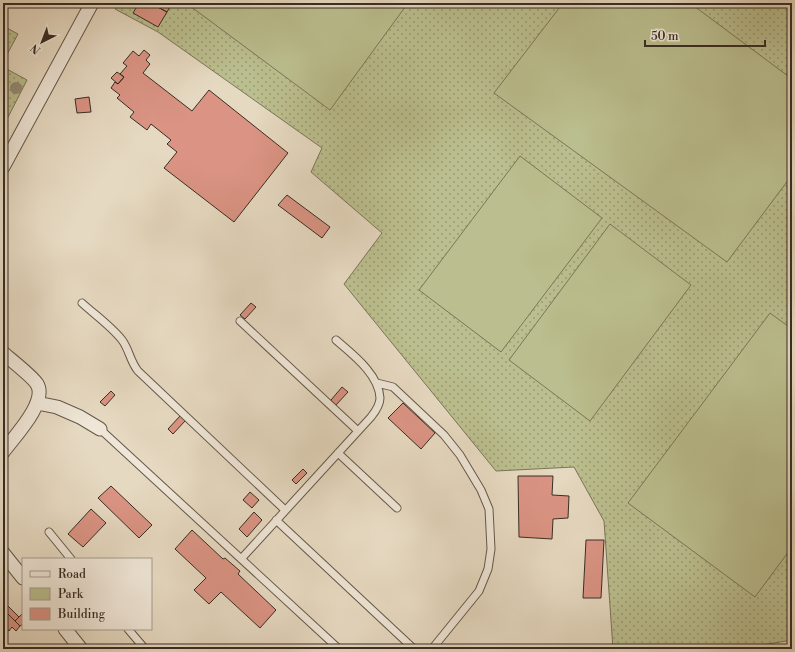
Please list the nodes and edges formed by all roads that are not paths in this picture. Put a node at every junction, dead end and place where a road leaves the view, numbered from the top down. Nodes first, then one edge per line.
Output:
1 (92, 3) edge
2 (3, 167) edge
3 (82, 302) dead end
4 (240, 321) dead end
5 (336, 340) dead end
6 (3, 353) edge
7 (376, 383) junction
8 (37, 403) junction
9 (100, 428) joint
10 (358, 431) junction
11 (3, 452) edge
12 (338, 453) junction
13 (396, 508) dead end
14 (286, 510) junction
15 (276, 520) junction
16 (48, 532) dead end
17 (3, 553) edge
18 (70, 558) edge
19 (241, 559) junction
20 (22, 577) edge
21 (66, 630) edge
22 (129, 630) edge
23 (81, 649) edge
24 (145, 649) edge
25 (339, 649) edge
26 (414, 649) edge
27 (432, 649) edge

1 - 2 street
3 - 14 lane
4 - 10 lane
5 - 7 lane
6 - 8 street
7 - 10 lane
7 - 27 lane
8 - 9 street
8 - 11 street
9 - 19 lane
10 - 12 lane
12 - 13 lane
12 - 14 lane
14 - 15 lane
15 - 19 lane
15 - 26 lane
16 - 18 lane
17 - 20 street
19 - 25 lane
21 - 23 street
22 - 24 lane

